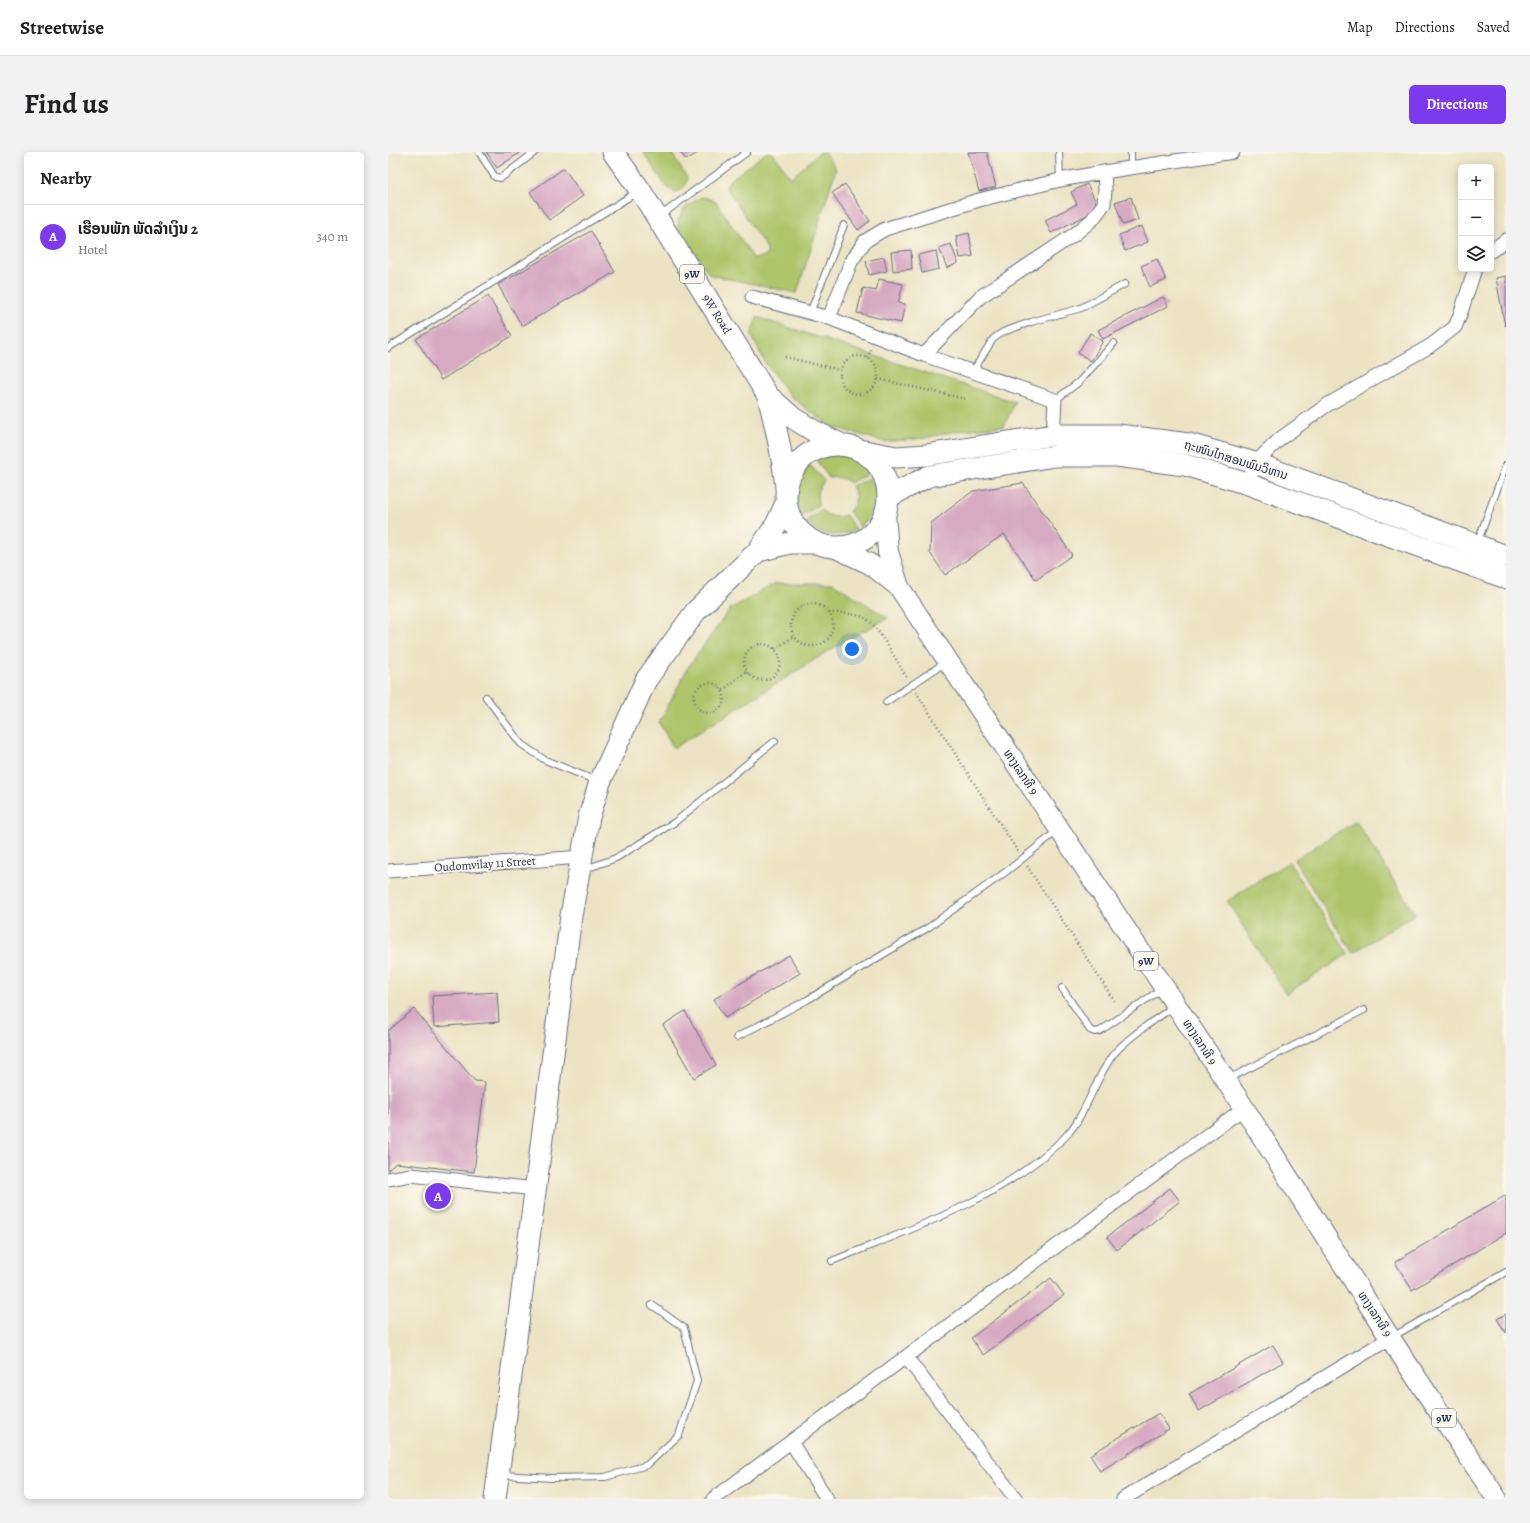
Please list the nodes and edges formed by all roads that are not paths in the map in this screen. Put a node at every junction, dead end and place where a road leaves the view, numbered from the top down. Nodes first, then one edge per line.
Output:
1 (479, 152) edge
2 (535, 152) edge
3 (613, 152) edge
4 (747, 152) edge
5 (1059, 152) edge
6 (1131, 152) edge
7 (1233, 152) edge
8 (1131, 168) junction
9 (1104, 172) junction
10 (1060, 180) junction
11 (640, 190) junction
12 (657, 218) junction
13 (844, 225) dead end
14 (1506, 240) edge
15 (1494, 249) edge
16 (1474, 272) edge
17 (1124, 284) dead end
18 (752, 297) dead end
19 (810, 313) junction
20 (829, 318) junction
21 (1114, 343) dead end
22 (388, 348) edge
23 (924, 354) junction
24 (973, 371) junction
25 (768, 396) junction
26 (1055, 400) junction
27 (1053, 435) junction
28 (850, 447) junction
29 (1254, 463) junction
30 (1506, 465) edge
31 (1248, 484) junction
32 (786, 497) junction
33 (887, 505) junction
34 (825, 545) junction
35 (1476, 545) junction
36 (758, 551) junction
37 (1506, 556) edge
38 (1506, 578) edge
39 (899, 587) junction
40 (948, 661) junction
41 (486, 697) dead end
42 (886, 702) dead end
43 (775, 741) dead end
44 (600, 782) junction
45 (1059, 829) junction
46 (580, 864) junction
47 (388, 871) edge
48 (1062, 988) dead end
49 (1164, 988) junction
50 (1175, 1005) junction
51 (1364, 1010) dead end
52 (737, 1037) dead end
53 (1226, 1081) junction
54 (1244, 1108) junction
55 (388, 1179) edge
56 (535, 1189) junction
57 (832, 1261) dead end
58 (1506, 1272) edge
59 (652, 1306) dead end
60 (1390, 1338) junction
61 (906, 1358) junction
62 (791, 1442) junction
63 (498, 1474) junction
64 (495, 1499) edge
65 (713, 1499) edge
66 (827, 1499) edge
67 (1016, 1499) edge
68 (1123, 1499) edge
69 (1497, 1499) edge

1 - 2 lane
3 - 11 highway, 9W Road / 9W
4 - 12 lane
5 - 10 lane
6 - 8 lane
7 - 8 street
8 - 9 street
9 - 10 street
9 - 23 street
10 - 20 street
11 - 12 highway, 9W Road / 9W
11 - 22 lane
12 - 25 highway, 9W Road / 9W
13 - 19 lane
14 - 15 street
16 - 29 street
17 - 24 lane
18 - 19 street
19 - 20 street
20 - 23 street
21 - 26 lane
23 - 24 street
24 - 26 street
25 - 28 highway
25 - 32 highway
26 - 27 street
27 - 28 highway, ຖະໜົນໄກສອນພົມວິຫານ
27 - 29 highway, ຖະໜົນໄກສອນພົມວິຫານ
28 - 32 highway
28 - 33 highway
29 - 31 street
29 - 35 highway, ຖະໜົນໄກສອນພົມວິຫານ
30 - 35 lane
31 - 33 highway, ຖະໜົນໄກສອນພົມວິຫານ
31 - 38 highway, ຖະໜົນໄກສອນພົມວິຫານ
32 - 34 highway
32 - 36 highway
33 - 34 highway
33 - 39 main road, ທາງເລກທີ 9
34 - 36 highway
34 - 39 main road, ທາງເລກທີ 9
35 - 37 highway, ຖະໜົນໄກສອນພົມວິຫານ
36 - 44 highway
39 - 40 main road, ທາງເລກທີ 9 / 9W
40 - 42 lane
40 - 45 main road, ທາງເລກທີ 9 / 9W
41 - 44 lane
43 - 46 lane
44 - 46 highway
45 - 49 main road, ທາງເລກທີ 9 / 9W
45 - 52 lane
46 - 47 street, Oudomvilay 11 Street
46 - 56 highway
48 - 49 lane
49 - 50 main road, ທາງເລກທີ 9 / 9W
50 - 53 main road, ທາງເລກທີ 9 / 9W
50 - 57 lane
51 - 53 lane
53 - 54 main road, ທາງເລກທີ 9 / 9W
54 - 60 main road, ທາງເລກທີ 9 / 9W
54 - 61 street
55 - 56 street
56 - 63 highway
58 - 60 lane
59 - 63 lane
60 - 68 street
60 - 69 main road, ທາງເລກທີ 9 / 9W
61 - 62 street
61 - 67 street
62 - 65 street
62 - 66 street
63 - 64 highway

